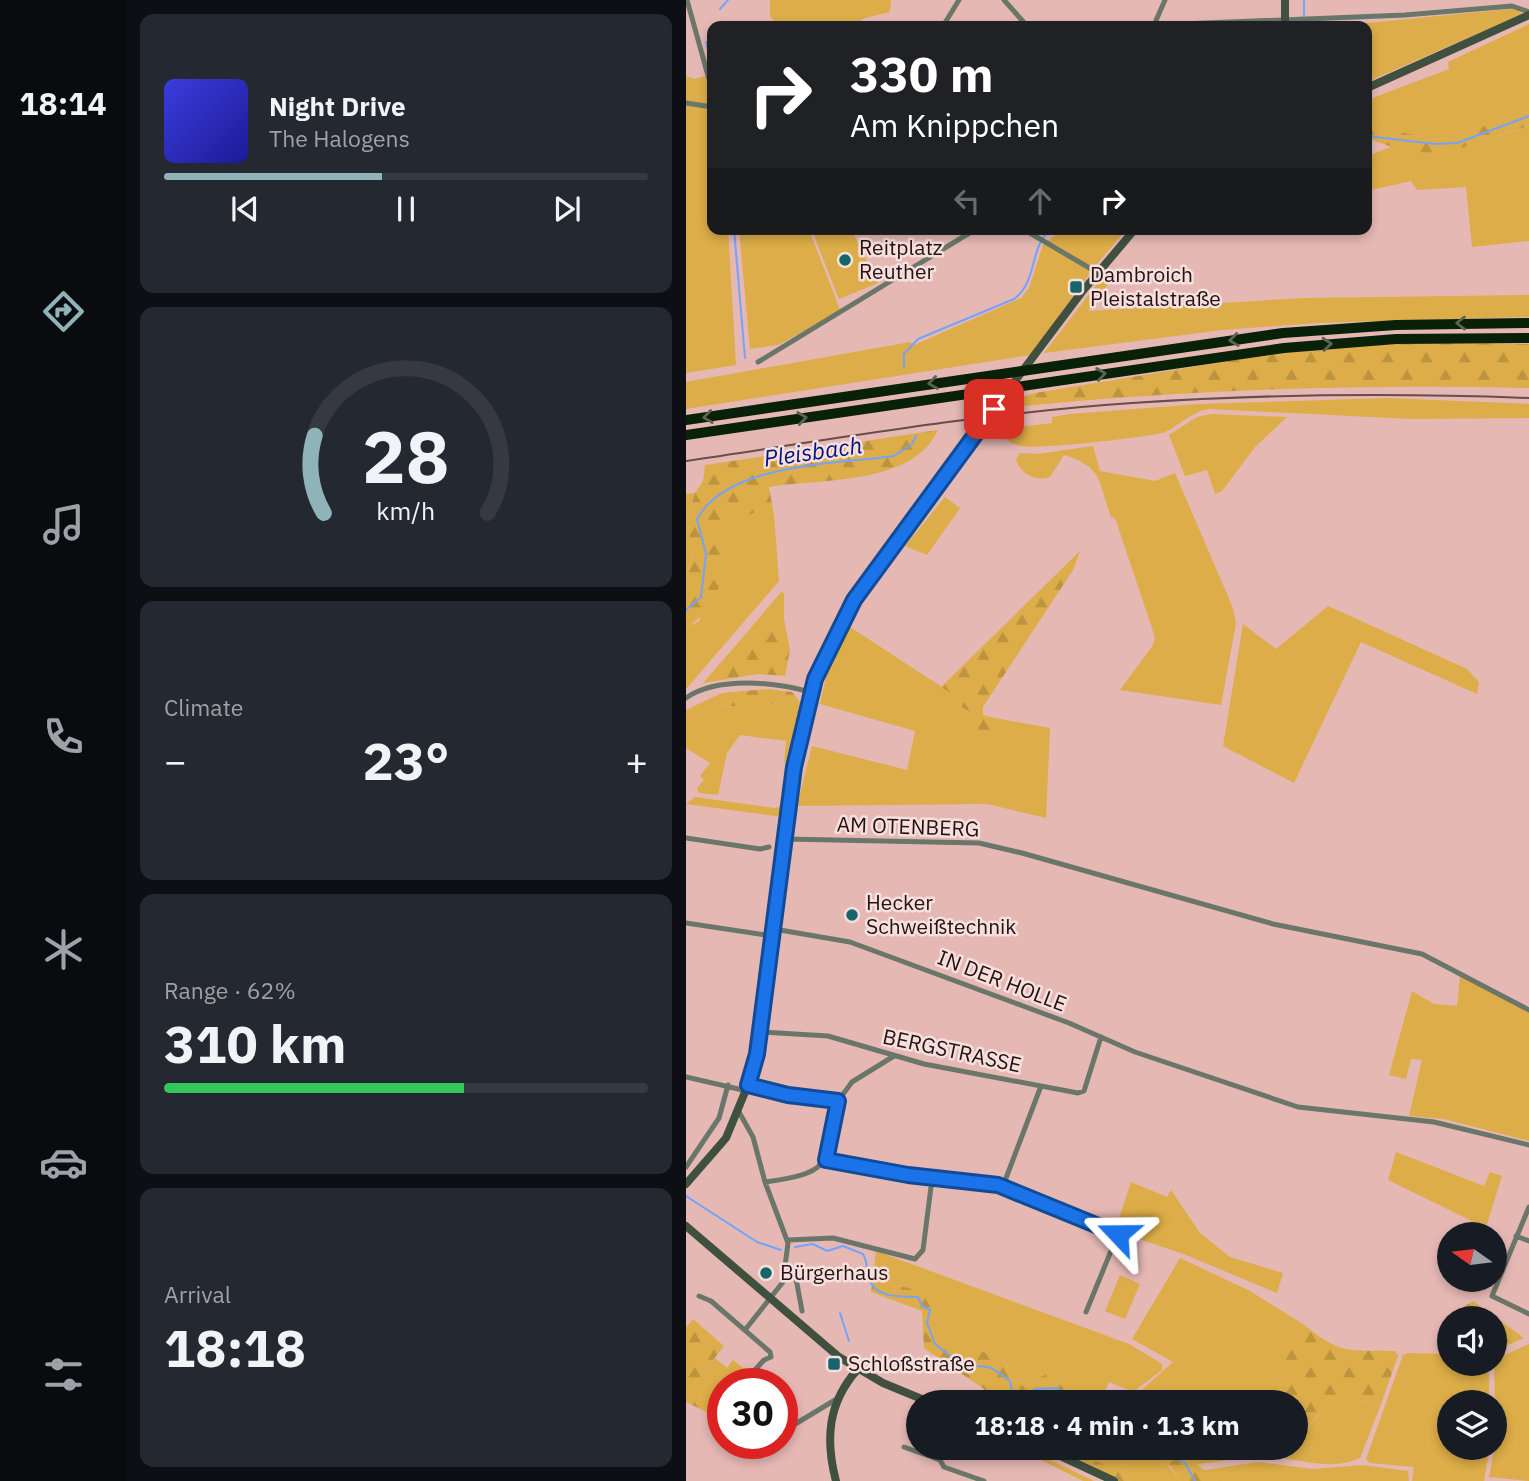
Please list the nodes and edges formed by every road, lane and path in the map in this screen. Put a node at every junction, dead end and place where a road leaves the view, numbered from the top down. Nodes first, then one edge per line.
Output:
1 (687, 0) edge
2 (959, 0) edge
3 (1004, 0) edge
4 (1165, 0) edge
5 (1285, 0) edge
6 (1529, 13) edge
7 (946, 21) edge
8 (1023, 21) edge
9 (1156, 21) edge
10 (1285, 21) edge
11 (1323, 21) edge
12 (707, 72) edge
13 (1372, 86) edge
14 (686, 103) edge
15 (707, 106) edge
16 (966, 235) edge
17 (1032, 235) edge
18 (1130, 235) edge
19 (1098, 273) junction
20 (1529, 323) edge
21 (1529, 338) edge
22 (758, 362) dead end
23 (686, 420) edge
24 (686, 435) edge
25 (810, 692) junction
26 (686, 698) edge
27 (686, 838) edge
28 (786, 839) junction
29 (769, 847) dead end
30 (686, 923) edge
31 (774, 932) junction
32 (1529, 1010) edge
33 (760, 1032) junction
34 (1101, 1037) junction
35 (894, 1056) junction
36 (686, 1077) edge
37 (728, 1085) junction
38 (1041, 1086) junction
39 (748, 1088) junction
40 (838, 1101) junction
41 (738, 1112) junction
42 (1529, 1145) edge
43 (826, 1160) junction
44 (686, 1167) edge
45 (932, 1179) junction
46 (765, 1182) junction
47 (686, 1184) edge
48 (1003, 1186) junction
49 (1529, 1207) edge
50 (686, 1226) edge
51 (1516, 1236) junction
52 (788, 1240) junction
53 (1529, 1241) edge
54 (786, 1271) junction
55 (699, 1296) dead end
56 (770, 1300) junction
57 (802, 1311) dead end
58 (1086, 1312) dead end
59 (1529, 1314) edge
60 (745, 1330) junction
61 (757, 1368) edge
62 (856, 1370) junction
63 (906, 1392) edge
64 (835, 1400) junction
65 (798, 1422) edge
66 (904, 1447) dead end
67 (1069, 1460) edge
68 (836, 1481) edge
69 (984, 1481) edge
70 (1114, 1481) edge

1 - 12 street
2 - 7 street
3 - 8 street
4 - 9 street
5 - 10 main road
6 - 11 street
6 - 13 main road
14 - 15 street
16 - 22 street
17 - 19 street
18 - 19 main road
19 - 25 main road
20 -> 23 highway
24 -> 21 highway
25 - 26 street
25 - 28 main road
27 - 29 street
28 - 31 main road
28 - 32 street, AM OTENBERG
30 - 31 street, IN DER HOLLE
31 - 33 main road
31 - 34 street, IN DER HOLLE
33 - 35 street, BERGSTRASSE
33 - 39 main road
34 - 38 street, BERGSTRASSE
34 - 42 street, IN DER HOLLE
35 - 38 street, BERGSTRASSE
35 - 40 street
36 - 37 street
37 - 39 street
37 - 44 street
38 - 48 street
39 - 40 street
39 - 41 main road
40 - 43 street
41 - 46 street
41 - 47 main road
43 - 45 street
43 - 46 street
45 - 48 street
45 - 52 street
46 - 52 street
48 - 58 street
49 - 51 street
50 - 56 main road
51 - 53 street
51 - 59 street
52 - 54 street
54 - 56 street
54 - 57 street
55 - 60 street
56 - 60 street
56 - 62 main road
60 - 61 street
62 - 63 main road
62 - 64 main road
64 - 65 street
64 - 68 main road
66 - 69 street
67 - 70 main road

